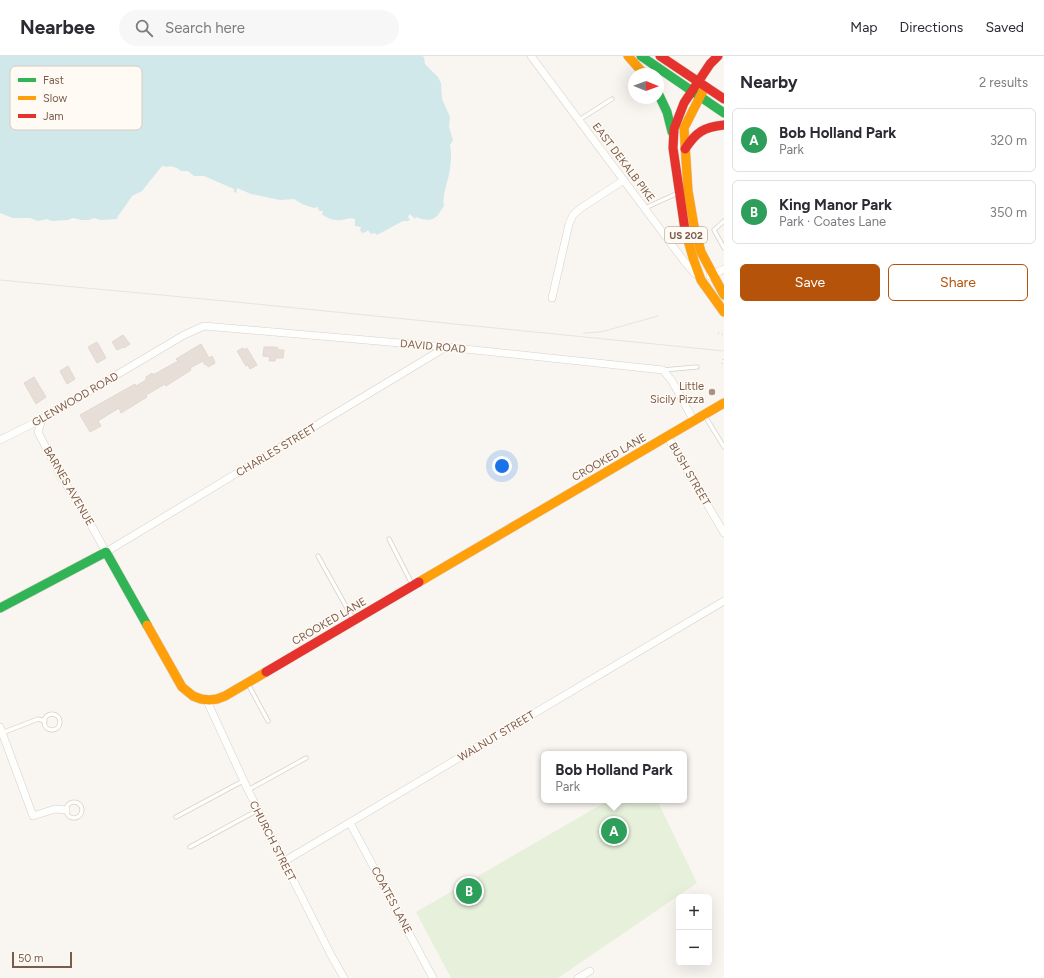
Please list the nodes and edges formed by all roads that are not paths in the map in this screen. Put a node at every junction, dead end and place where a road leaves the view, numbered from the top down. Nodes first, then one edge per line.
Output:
1 (531, 56) edge
2 (628, 56) edge
3 (641, 56) edge
4 (660, 56) edge
5 (718, 56) edge
6 (639, 68) edge
7 (698, 82) junction
8 (705, 87) junction
9 (692, 90) junction
10 (700, 96) junction
11 (612, 99) dead end
12 (724, 100) edge
13 (664, 104) edge
14 (724, 113) edge
15 (578, 120) junction
16 (724, 125) edge
17 (673, 148) junction
18 (685, 149) junction
19 (624, 180) junction
20 (684, 192) junction
21 (645, 209) junction
22 (724, 222) edge
23 (724, 248) edge
24 (724, 269) edge
25 (712, 275) junction
26 (701, 280) junction
27 (724, 295) edge
28 (552, 298) dead end
29 (724, 312) edge
30 (446, 347) junction
31 (149, 356) joint
32 (697, 367) dead end
33 (663, 370) junction
34 (723, 406) edge
35 (705, 415) junction
36 (42, 419) junction
37 (694, 421) junction
38 (668, 436) junction
39 (0, 440) edge
40 (724, 447) edge
41 (724, 533) edge
42 (388, 539) dead end
43 (106, 552) junction
44 (318, 556) dead end
45 (413, 585) junction
46 (724, 601) edge
47 (0, 608) edge
48 (354, 620) junction
49 (247, 683) junction
50 (207, 701) junction
51 (44, 721) junction
52 (268, 721) dead end
53 (1, 730) edge
54 (306, 758) dead end
55 (243, 781) junction
56 (248, 790) junction
57 (66, 810) junction
58 (258, 810) junction
59 (176, 817) dead end
60 (350, 823) junction
61 (190, 847) dead end
62 (283, 862) junction
63 (590, 971) dead end
64 (344, 978) edge
65 (433, 978) edge
66 (578, 978) edge

1 - 15 street, EAST DEKALB PIKE
2 - 6 main road
3 - 9 main road
4 - 7 main road
5 - 7 main road
7 - 8 main road
7 - 9 main road
8 - 10 main road
8 - 12 main road
9 - 10 main road
9 - 17 main road
10 - 14 main road
10 - 18 main road
11 - 15 lane
13 - 17 main road, US 202
15 - 19 street, EAST DEKALB PIKE
16 - 18 main road
17 - 20 main road, US 202
18 - 20 main road
19 - 21 street, EAST DEKALB PIKE
19 - 28 street
20 - 21 lane
20 - 25 main road
20 - 26 main road, US 202
21 - 26 street, EAST DEKALB PIKE
22 - 23 lane
24 - 25 street
25 - 26 street
25 - 27 main road
26 - 29 main road, US 202
30 - 31 street, DAVID ROAD
30 - 33 street, DAVID ROAD
30 - 43 street, CHARLES STREET
31 - 36 street, GLENWOOD ROAD
32 - 33 lane
33 - 37 street
34 - 35 main road, CROOKED LANE
35 - 37 main road, CROOKED LANE
35 - 40 lane
36 - 39 street, GLENWOOD ROAD
36 - 43 street, BARNES AVENUE
37 - 38 main road, CROOKED LANE
38 - 41 street, BUSH STREET
38 - 45 main road, CROOKED LANE
42 - 45 lane
43 - 47 main road
43 - 50 main road
44 - 48 lane
45 - 48 main road, CROOKED LANE
46 - 60 street, WALNUT STREET
48 - 49 main road, CROOKED LANE
49 - 50 main road, CROOKED LANE
49 - 52 lane
50 - 55 street, CHURCH STREET
51 - 51 lane
51 - 53 lane
53 - 57 street
54 - 56 lane
55 - 56 street, CHURCH STREET
55 - 59 lane
56 - 58 street, CHURCH STREET
57 - 57 lane
58 - 61 lane
58 - 62 street, CHURCH STREET
60 - 62 street, WALNUT STREET
60 - 65 street, COATES LANE
62 - 64 street, CHURCH STREET
63 - 66 street

